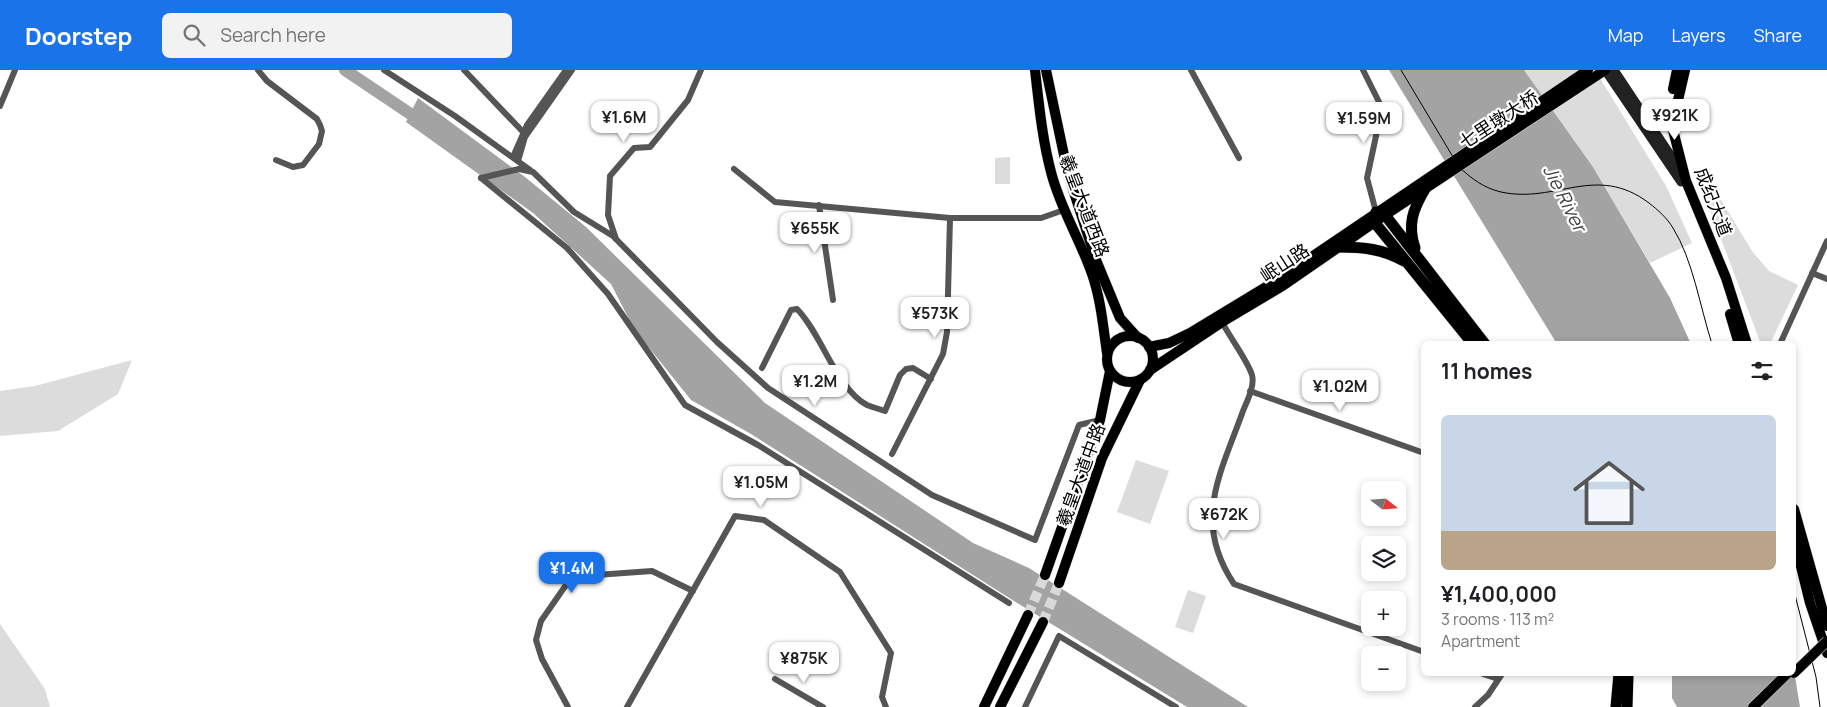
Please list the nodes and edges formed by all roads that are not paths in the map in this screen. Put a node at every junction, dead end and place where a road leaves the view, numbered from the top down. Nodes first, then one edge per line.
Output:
1 (15, 70) edge
2 (258, 70) edge
3 (384, 70) edge
4 (464, 70) edge
5 (566, 70) edge
6 (572, 70) edge
7 (701, 70) edge
8 (1035, 70) edge
9 (1046, 70) edge
10 (1191, 70) edge
11 (1363, 70) edge
12 (1588, 70) edge
13 (1605, 70) edge
14 (1614, 70) edge
15 (1677, 70) edge
16 (1685, 70) edge
17 (0, 106) edge
18 (1669, 109) junction
19 (1646, 120) junction
20 (524, 133) junction
21 (1240, 158) dead end
22 (516, 159) junction
23 (276, 160) dead end
24 (1674, 160) junction
25 (734, 169) dead end
26 (533, 172) junction
27 (1434, 178) junction
28 (1683, 179) junction
29 (1424, 189) junction
30 (819, 205) junction
31 (1064, 210) junction
32 (1378, 217) junction
33 (950, 218) junction
34 (616, 239) junction
35 (1827, 241) edge
36 (1339, 248) junction
37 (1417, 255) junction
38 (1408, 263) junction
39 (1812, 272) junction
40 (1827, 279) edge
41 (833, 300) dead end
42 (1222, 322) junction
43 (1138, 338) junction
44 (1472, 341) edge
45 (1483, 341) edge
46 (1738, 341) edge
47 (1746, 341) edge
48 (1781, 341) edge
49 (1149, 347) junction
50 (1107, 353) junction
51 (762, 368) dead end
52 (1150, 370) junction
53 (1110, 371) junction
54 (931, 379) junction
55 (1140, 380) junction
56 (1250, 391) junction
57 (1100, 420) junction
58 (1421, 452) edge
59 (892, 454) dead end
60 (1796, 516) edge
61 (1796, 546) edge
62 (1045, 575) tunnel mouth
63 (1059, 583) tunnel mouth
64 (693, 591) junction
65 (1009, 603) dead end
66 (1028, 615) tunnel mouth
67 (1043, 622) tunnel mouth
68 (1827, 626) edge
69 (1827, 634) edge
70 (1827, 641) edge
71 (1421, 651) edge
72 (1827, 653) edge
73 (1796, 665) edge
74 (1796, 672) edge
75 (1500, 676) edge
76 (1619, 676) edge
77 (1628, 676) edge
78 (1785, 676) edge
79 (1792, 676) edge
80 (775, 679) dead end
81 (568, 707) edge
82 (627, 707) edge
83 (822, 707) edge
84 (886, 707) edge
85 (984, 707) edge
86 (1000, 707) edge
87 (1025, 707) edge
88 (1176, 707) edge
89 (1475, 707) edge
90 (1616, 707) edge
91 (1627, 707) edge
92 (1753, 707) edge
93 (1760, 707) edge

1 - 17 street
2 - 23 street
3 - 22 street
4 - 20 street
5 - 20 street
6 - 22 street
7 - 34 street
8 - 31 main road, 羲皇大道西路
9 - 43 main road, 羲皇大道西路
10 - 21 street
11 - 32 street
12 - 27 main road, 七里墩大桥
13 - 27 main road, 七里墩大桥
13 - 28 main road
14 - 19 main road
15 - 18 main road, 成纪大道
16 - 28 main road, 成纪大道
18 - 19 main road
18 - 24 main road, 成纪大道
19 - 24 main road
20 - 22 street
22 - 26 street
24 - 28 main road, 成纪大道
25 - 30 street
26 - 34 street
26 - 65 street
27 - 29 main road, 岷山路
27 - 32 main road, 岷山路
28 - 46 main road, 成纪大道
28 - 47 main road, 成纪大道
29 - 32 main road, 岷山路
29 - 37 highway
30 - 33 street
30 - 41 street
31 - 33 street
31 - 50 main road, 羲皇大道西路
32 - 36 main road, 岷山路
32 - 37 highway
32 - 38 highway
32 - 49 main road, 岷山路
33 - 54 street
34 - 57 street
35 - 39 street
36 - 38 highway
36 - 42 main road, 岷山路
37 - 45 highway
38 - 44 highway
39 - 40 street
39 - 48 street
42 - 52 main road, 岷山路
42 - 56 street
43 - 49 main road
43 - 50 main road
49 - 52 main road
50 - 53 main road
51 - 54 street
52 - 55 main road
53 - 55 main road
53 - 57 main road, 羲皇大道中路
54 - 59 street
55 - 63 main road, 羲皇大道中路
56 - 58 street
56 - 71 street
57 - 62 main road, 羲皇大道中路
60 - 68 main road
61 - 72 main road
64 - 81 street
64 - 82 street
64 - 84 street
66 - 85 main road
67 - 86 main road
69 - 73 main road
70 - 74 main road, bridge
75 - 89 street
76 - 90 highway
77 - 91 highway
78 - 92 main road
79 - 93 main road
80 - 83 street
87 - 88 street

